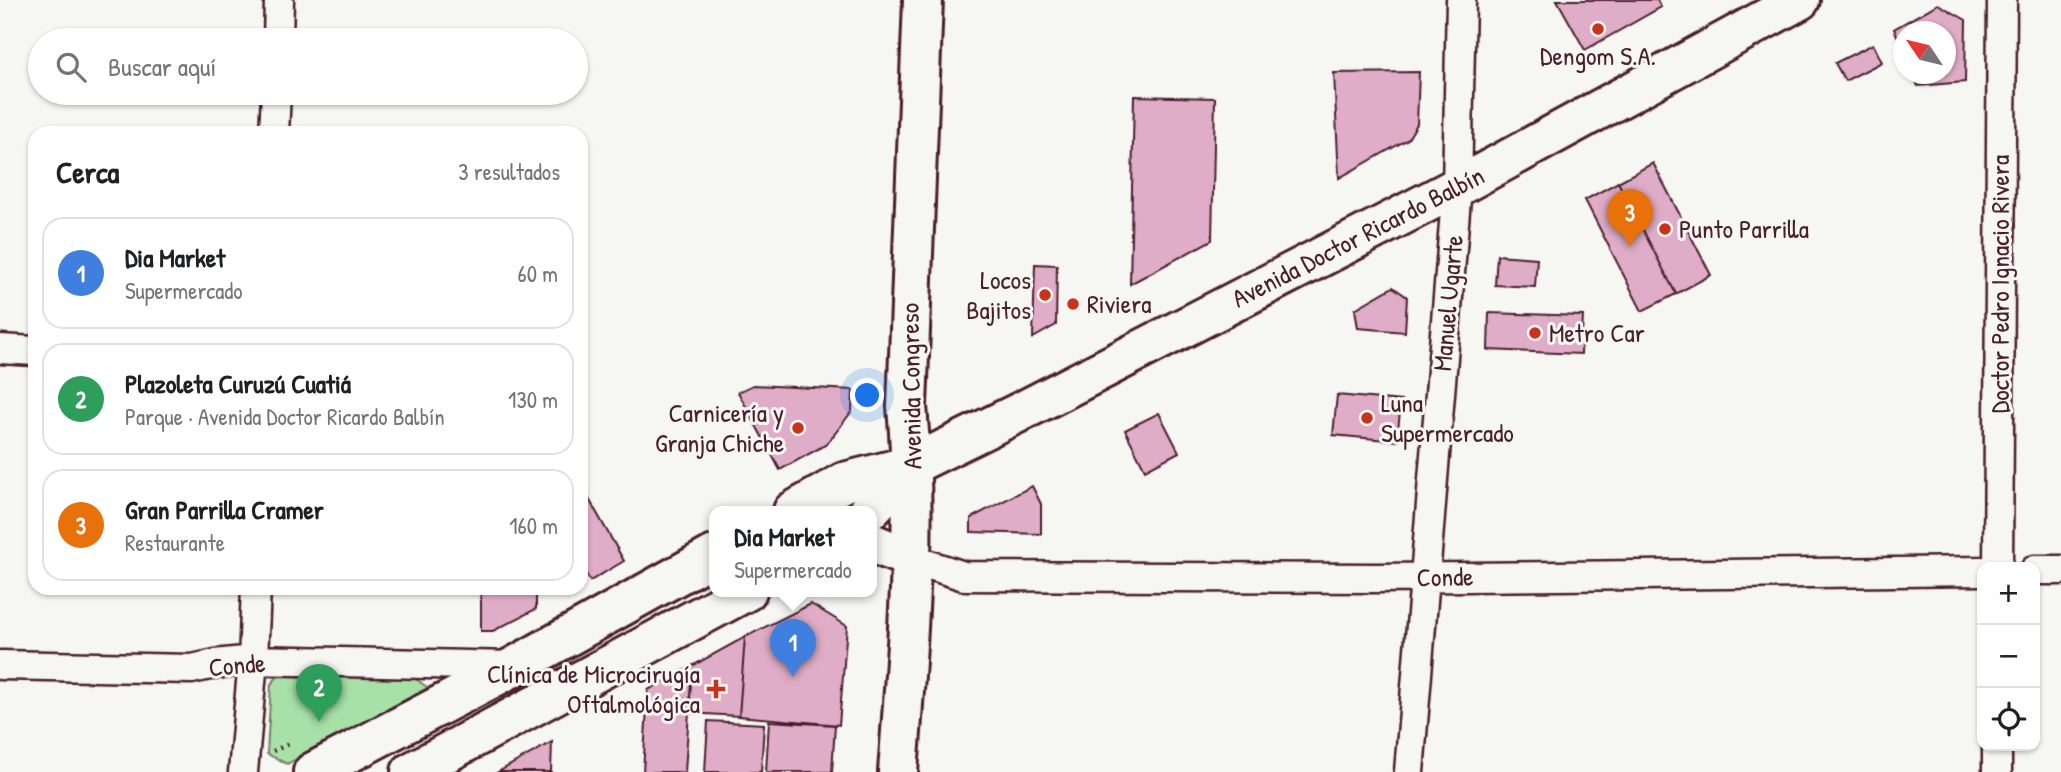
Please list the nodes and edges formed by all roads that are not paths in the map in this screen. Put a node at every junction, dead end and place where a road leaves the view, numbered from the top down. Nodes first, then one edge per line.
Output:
1 (279, 0) edge
2 (923, 0) edge
3 (1461, 0) edge
4 (1800, 0) edge
5 (2002, 0) edge
6 (278, 28) edge
7 (275, 105) edge
8 (274, 126) edge
9 (1457, 187) junction
10 (0, 349) edge
11 (28, 351) edge
12 (912, 465) junction
13 (802, 506) edge
14 (874, 506) edge
15 (877, 545) edge
16 (709, 558) edge
17 (911, 559) junction
18 (1998, 562) edge
19 (1977, 570) edge
20 (2040, 570) edge
21 (2061, 570) edge
22 (1426, 577) junction
23 (256, 595) edge
24 (736, 597) edge
25 (253, 660) junction
26 (0, 665) edge
27 (515, 666) junction
28 (1997, 751) edge
29 (243, 772) edge
30 (313, 772) edge
31 (411, 772) edge
32 (898, 772) edge
33 (1409, 772) edge
34 (1997, 772) edge

1 - 6 street
2 - 12 main road, Avenida Congreso
3 - 9 street, Manuel Ugarte
4 - 9 main road, Avenida Doctor Ricardo Balbín
5 - 18 street, Doctor Pedro Ignacio Rivera
7 - 8 street
9 - 12 main road, Avenida Doctor Ricardo Balbín
9 - 22 street, Manuel Ugarte
10 - 11 street
12 - 13 main road, Avenida Doctor Ricardo Balbín
12 - 14 main road, Avenida Doctor Ricardo Balbín
12 - 17 main road, Avenida Congreso
15 - 17 main road
16 - 27 main road
17 - 22 street, Conde
17 - 32 main road, Avenida Congreso
19 - 22 street, Conde
20 - 21 street
22 - 33 street, Manuel Ugarte
23 - 25 street
24 - 31 main road
25 - 26 street, Conde
25 - 27 street, Conde
25 - 29 street
27 - 30 main road
28 - 34 street

